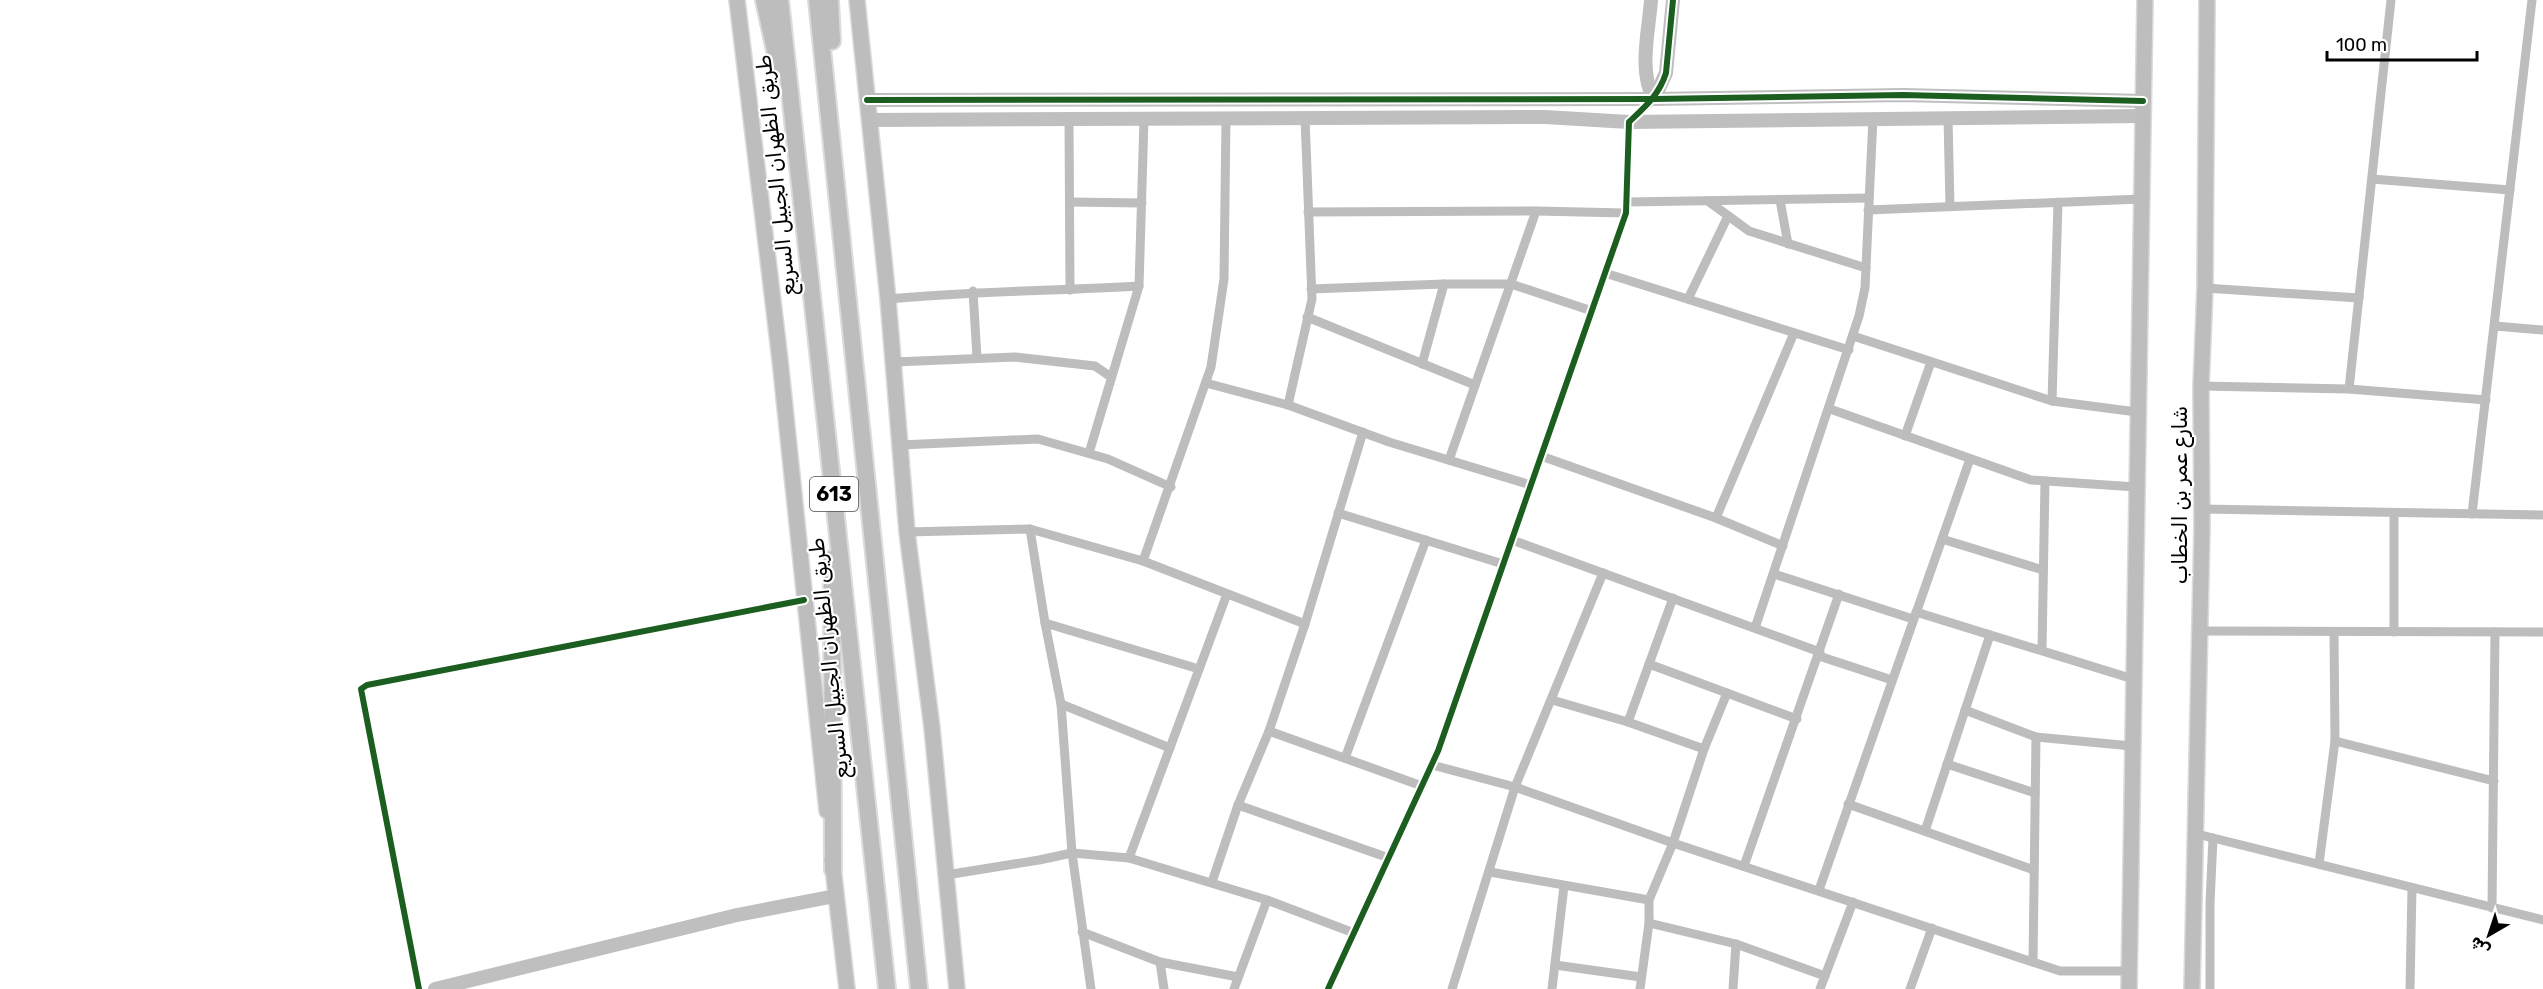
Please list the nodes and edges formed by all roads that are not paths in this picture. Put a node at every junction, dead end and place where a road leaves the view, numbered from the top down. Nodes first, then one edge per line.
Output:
1 (737, 0) edge
2 (764, 0) edge
3 (780, 0) edge
4 (817, 0) edge
5 (830, 0) edge
6 (857, 0) edge
7 (1651, 0) edge
8 (1673, 0) edge
9 (2145, 0) edge
10 (2207, 0) edge
11 (2391, 0) edge
12 (2532, 0) edge
13 (1654, 99) junction
14 (867, 100) junction
15 (1026, 100) junction
16 (2143, 109) junction
17 (1227, 118) junction
18 (1305, 118) junction
19 (1873, 118) junction
20 (1948, 118) junction
21 (1069, 119) junction
22 (1144, 119) junction
23 (869, 120) junction
24 (1026, 120) junction
25 (1629, 122) junction
26 (794, 140) junction
27 (2372, 179) junction
28 (2510, 190) junction
29 (1869, 198) junction
30 (2141, 199) junction
31 (1780, 200) junction
32 (1708, 201) junction
33 (1070, 202) junction
34 (2058, 202) junction
35 (1142, 204) junction
36 (1950, 206) junction
37 (840, 207) junction
38 (1627, 208) junction
39 (1868, 210) junction
40 (1536, 211) junction
41 (1308, 212) junction
42 (1728, 216) junction
43 (1788, 244) junction
44 (1866, 268) junction
45 (1605, 273) junction
46 (1444, 284) junction
47 (1511, 284) junction
48 (1139, 286) junction
49 (2205, 288) junction
50 (1311, 289) junction
51 (1070, 290) junction
52 (973, 291) junction
53 (2359, 298) junction
54 (888, 299) junction
55 (1688, 299) junction
56 (1592, 311) junction
57 (1307, 317) junction
58 (2495, 326) junction
59 (2543, 330) edge
60 (1794, 333) junction
61 (1853, 336) junction
62 (1849, 350) junction
63 (977, 358) junction
64 (894, 362) junction
65 (1931, 362) junction
66 (1422, 364) junction
67 (1112, 377) junction
68 (1206, 383) junction
69 (1475, 385) junction
70 (2201, 386) junction
71 (2349, 388) junction
72 (2486, 400) junction
73 (2052, 401) junction
74 (1288, 405) junction
75 (1830, 408) junction
76 (2138, 412) junction
77 (1363, 432) junction
78 (1905, 436) junction
79 (900, 445) junction
80 (1089, 453) junction
81 (1541, 456) junction
82 (1970, 459) junction
83 (1449, 460) junction
84 (832, 471) junction
85 (2045, 481) junction
86 (1531, 484) junction
87 (1171, 487) junction
88 (2136, 487) junction
89 (2203, 509) junction
90 (1338, 513) junction
91 (2394, 513) junction
92 (2472, 514) junction
93 (2543, 515) edge
94 (1716, 518) junction
95 (1030, 529) junction
96 (907, 532) junction
97 (1941, 539) junction
98 (1426, 540) junction
99 (1512, 540) junction
100 (1783, 546) junction
101 (1143, 561) junction
102 (1503, 564) junction
103 (2043, 570) junction
104 (1604, 573) junction
105 (1773, 574) junction
106 (1227, 594) junction
107 (1839, 594) junction
108 (1673, 598) junction
109 (804, 600) junction
110 (1915, 616) junction
111 (1045, 623) junction
112 (1305, 624) junction
113 (1755, 628) junction
114 (2200, 631) junction
115 (2334, 632) junction
116 (2394, 632) junction
117 (2495, 632) junction
118 (2543, 632) edge
119 (1990, 635) junction
120 (2042, 651) junction
121 (1820, 654) junction
122 (1649, 664) junction
123 (1199, 669) junction
124 (2133, 679) junction
125 (1892, 680) junction
126 (1727, 693) junction
127 (1552, 700) junction
128 (1061, 704) junction
129 (1965, 710) junction
130 (1797, 719) junction
131 (1628, 722) junction
132 (1269, 731) junction
133 (2036, 737) junction
134 (2335, 741) junction
135 (2132, 746) junction
136 (1170, 748) junction
137 (1704, 749) junction
138 (1345, 758) junction
139 (1947, 764) junction
140 (1432, 765) junction
141 (2494, 781) junction
142 (1422, 786) junction
143 (1515, 787) junction
144 (2035, 793) junction
145 (1848, 804) junction
146 (1238, 805) junction
147 (1925, 831) junction
148 (2197, 834) junction
149 (2213, 838) junction
150 (1673, 843) junction
151 (1072, 853) junction
152 (1129, 858) junction
153 (1389, 858) junction
154 (2319, 864) junction
155 (1744, 866) junction
156 (833, 870) junction
157 (2034, 870) junction
158 (1490, 872) junction
159 (946, 875) junction
160 (1212, 882) junction
161 (1564, 886) junction
162 (2412, 888) junction
163 (1819, 890) junction
164 (835, 896) junction
165 (1267, 900) junction
166 (1650, 900) junction
167 (1853, 902) junction
168 (2492, 908) junction
169 (2543, 920) edge
170 (1649, 923) junction
171 (1932, 928) junction
172 (1082, 932) junction
173 (1354, 933) junction
174 (1737, 944) junction
175 (1160, 962) junction
176 (2033, 962) junction
177 (1555, 965) junction
178 (2129, 971) junction
179 (1825, 976) junction
180 (1238, 977) junction
181 (1641, 977) junction
182 (419, 989) edge
183 (435, 989) edge
184 (847, 989) edge
185 (887, 989) edge
186 (921, 989) edge
187 (957, 989) edge
188 (1091, 989) edge
189 (1164, 989) edge
190 (1233, 989) edge
191 (1328, 989) edge
192 (1452, 989) edge
193 (1552, 989) edge
194 (1640, 989) edge
195 (1733, 989) edge
196 (1820, 989) edge
197 (1910, 989) edge
198 (2129, 989) edge
199 (2192, 989) edge
200 (2210, 989) edge
201 (2410, 989) edge

1 - 109 main road, 613
2 - 26 highway
3 - 26 highway, طريق الظهران الجبيل السريع / 613
4 - 37 highway, 613
5 - 37 highway
6 - 14 main road
7 - 13 street
8 - 13 street
9 - 16 main road, شارع عمر بن الخطاب
10 - 49 main road, شارع عمر بن الخطاب
11 - 27 street
12 - 28 street
13 - 15 street
13 - 16 street
13 - 25 street
14 - 15 street
14 - 23 main road
15 - 24 street
16 - 20 street
16 - 30 main road, شارع عمر بن الخطاب
17 - 18 street
17 - 22 street
17 - 68 street
18 - 25 street
18 - 41 street
19 - 20 street
19 - 25 street
19 - 29 street
20 - 36 street
21 - 22 street
21 - 24 street
21 - 33 street
22 - 35 street
23 - 24 street
23 - 54 main road
25 - 38 street
26 - 84 highway, طريق الظهران الجبيل السريع / 613
27 - 28 street
27 - 53 street
28 - 58 street
29 - 31 street
29 - 39 street
30 - 34 street
30 - 76 main road, شارع عمر بن الخطاب
31 - 32 street
31 - 43 street
32 - 38 street
32 - 42 street
33 - 35 street
33 - 51 street
34 - 36 street
34 - 73 street
35 - 48 street
36 - 39 street
37 - 186 highway, 613
38 - 40 street
38 - 45 street
39 - 44 street
40 - 41 street
40 - 47 street
41 - 50 street
42 - 43 street
42 - 55 street
43 - 44 street
44 - 61 street
45 - 55 street
45 - 56 street
46 - 47 street
46 - 50 street
46 - 66 street
47 - 56 street
47 - 69 street
48 - 51 street
48 - 67 street
49 - 53 street
49 - 70 main road, شارع عمر بن الخطاب
50 - 57 street
51 - 52 street
52 - 54 street
52 - 63 street
53 - 71 street
54 - 64 main road
55 - 60 street
56 - 81 street
57 - 66 street
57 - 74 street
58 - 59 street
58 - 72 street
60 - 62 street
60 - 94 street
61 - 62 street
61 - 65 street
62 - 75 street
63 - 64 street
63 - 67 street
64 - 79 main road
65 - 73 street
65 - 78 street
66 - 69 street
67 - 80 street
68 - 74 street
68 - 87 street
69 - 83 street
70 - 71 street
70 - 89 main road, شارع عمر بن الخطاب
71 - 72 street
72 - 92 street
73 - 76 street
74 - 77 street
75 - 78 street
75 - 100 street
76 - 88 main road, شارع عمر بن الخطاب
77 - 83 street
77 - 90 street
78 - 82 street
79 - 80 street
79 - 96 main road
80 - 87 street
81 - 86 street
81 - 94 street
82 - 85 street
82 - 97 street
83 - 86 street
84 - 156 highway
84 - 185 highway, طريق الظهران الجبيل السريع / 613
85 - 88 street
85 - 103 street
86 - 99 street
87 - 101 street
88 - 124 main road, شارع عمر بن الخطاب
89 - 91 street
89 - 114 main road, شارع عمر بن الخطاب
90 - 98 street
90 - 112 street
91 - 92 street
91 - 116 street
92 - 93 street
94 - 100 street
95 - 96 street
95 - 101 street
95 - 111 street
96 - 159 main road
97 - 103 street
97 - 110 street
98 - 102 street
98 - 138 street
99 - 102 street
99 - 104 street
100 - 105 street
101 - 106 street
102 - 140 street
103 - 120 street
104 - 108 street
104 - 127 street
105 - 107 street
105 - 113 street
106 - 112 street
106 - 123 street
107 - 110 street
107 - 121 street
108 - 113 street
108 - 122 street
109 - 156 main road, 613
109 - 182 street
110 - 119 street
110 - 125 street
111 - 123 street
111 - 128 street
112 - 132 street
113 - 121 street
114 - 115 street
114 - 148 main road, شارع عمر بن الخطاب
115 - 116 street
115 - 134 street
116 - 117 street
117 - 118 street
117 - 141 street
119 - 120 street
119 - 129 street
120 - 124 street
121 - 125 street
121 - 130 street
122 - 126 street
122 - 131 street
123 - 136 street
124 - 135 main road, شارع عمر بن الخطاب
125 - 145 street
126 - 130 street
126 - 137 street
127 - 131 street
127 - 143 street
128 - 136 street
128 - 151 street
129 - 133 street
129 - 139 street
130 - 155 street
131 - 137 street
132 - 138 street
132 - 146 street
133 - 135 street
133 - 144 street
134 - 141 street
134 - 154 street
135 - 178 main road, شارع عمر بن الخطاب
136 - 152 street
137 - 150 street
138 - 142 street
139 - 144 street
139 - 147 street
140 - 142 street
140 - 143 street
141 - 168 street
142 - 153 street
143 - 150 street
143 - 158 street
144 - 157 street
145 - 147 street
145 - 163 street
146 - 153 street
146 - 160 street
147 - 157 street
148 - 149 street
148 - 199 main road, شارع عمر بن الخطاب
149 - 154 street
149 - 200 street
150 - 155 street
150 - 166 street
151 - 152 street
151 - 159 street
151 - 172 street
152 - 160 street
153 - 173 street
154 - 162 street
155 - 163 street
156 - 164 main road, 613
157 - 176 street
158 - 161 street
158 - 192 street
159 - 187 main road
160 - 165 street
161 - 166 street
161 - 177 street
162 - 168 street
162 - 201 street
163 - 167 street
164 - 183 street
164 - 184 main road, 613
165 - 173 street
165 - 180 street
166 - 170 street
167 - 171 street
167 - 179 street
168 - 169 street
170 - 174 street
170 - 181 street
171 - 176 street
171 - 197 street
172 - 175 street
172 - 188 street
173 - 191 street
174 - 179 street
174 - 195 street
175 - 180 street
175 - 189 street
176 - 178 street
177 - 181 street
177 - 193 street
178 - 198 main road, شارع عمر بن الخطاب
179 - 196 street
180 - 190 street
181 - 194 street

